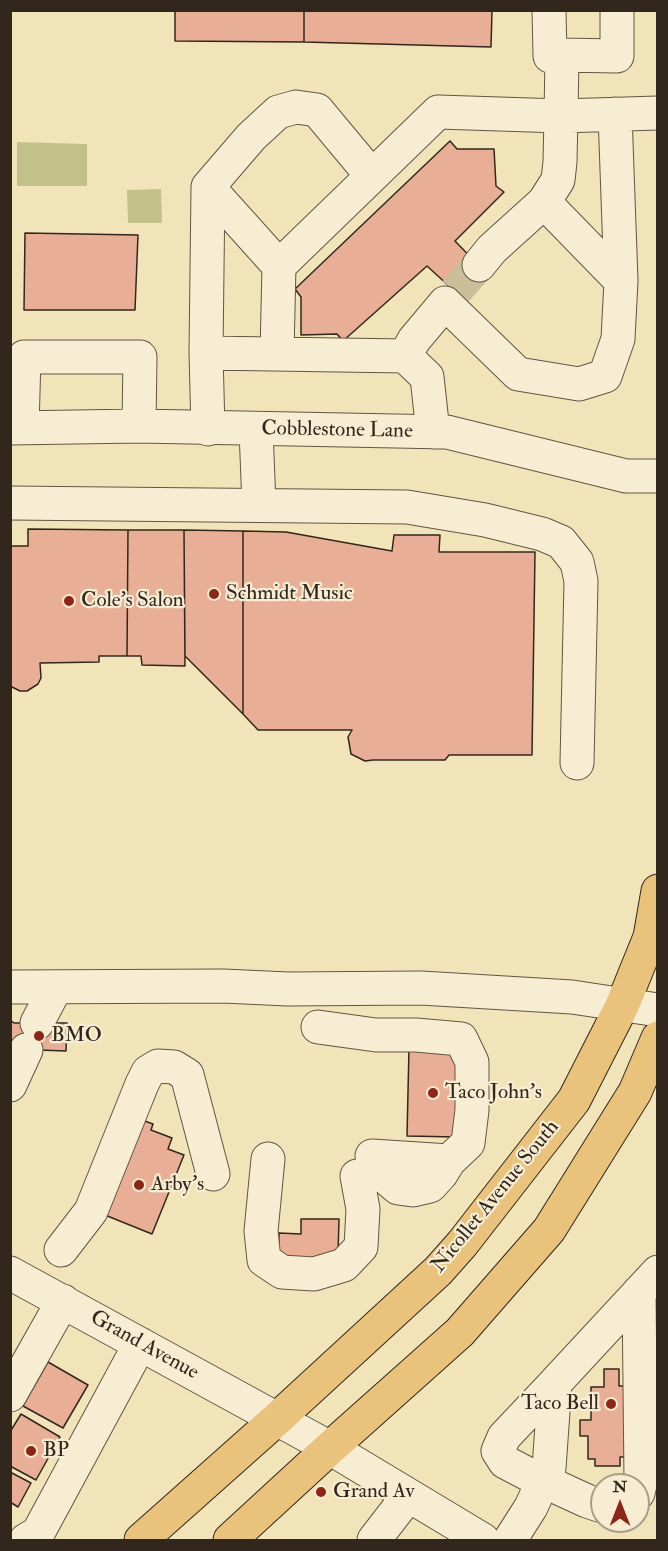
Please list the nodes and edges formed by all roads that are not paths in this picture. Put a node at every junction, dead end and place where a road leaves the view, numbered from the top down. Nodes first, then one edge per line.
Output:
1 (549, 10) edge
2 (617, 10) edge
3 (562, 55) junction
4 (657, 113) edge
5 (615, 114) junction
6 (561, 116) junction
7 (372, 176) junction
8 (208, 187) junction
9 (544, 202) junction
10 (479, 265) tunnel mouth
11 (279, 266) junction
12 (621, 281) junction
13 (206, 353) junction
14 (277, 354) junction
15 (405, 356) junction
16 (139, 426) junction
17 (16, 428) edge
18 (208, 429) junction
19 (256, 430) junction
20 (433, 432) junction
21 (657, 476) edge
22 (10, 503) edge
23 (259, 505) junction
24 (577, 763) dead end
25 (657, 891) edge
26 (10, 987) edge
27 (56, 987) junction
28 (622, 1006) junction
29 (657, 1010) edge
30 (318, 1027) dead end
31 (657, 1038) edge
32 (10, 1085) edge
33 (268, 1159) dead end
34 (213, 1174) dead end
35 (61, 1250) dead end
36 (10, 1273) edge
37 (648, 1282) edge
38 (63, 1301) junction
39 (140, 1344) junction
40 (555, 1383) junction
41 (10, 1395) edge
42 (277, 1419) junction
43 (330, 1448) junction
44 (641, 1473) edge
45 (543, 1481) junction
46 (408, 1496) junction
47 (590, 1502) edge
48 (26, 1540) edge
49 (141, 1540) edge
50 (230, 1540) edge
51 (374, 1540) edge
52 (483, 1540) edge
53 (510, 1540) edge

1 - 3 street
2 - 3 street
3 - 6 street
4 - 5 street
5 - 6 street
5 - 12 street
6 - 7 street
6 - 9 street
7 - 8 street
7 - 11 street
8 - 11 street
8 - 13 street
9 - 10 street
9 - 12 street
11 - 14 street
12 - 15 street
13 - 14 street
13 - 18 street
14 - 15 street
15 - 20 street
16 - 17 street, Cobblestone Lane
16 - 17 street
16 - 18 street, Cobblestone Lane
18 - 19 street, Cobblestone Lane
19 - 20 street, Cobblestone Lane
19 - 23 street
20 - 21 street, Cobblestone Lane
22 - 23 street
23 - 24 street
25 - 28 main road, Nicollet Avenue South
26 - 27 street
27 - 28 street
27 - 32 street
28 - 29 street
28 - 42 main road, Nicollet Avenue South
30 - 33 street
31 - 43 main road
34 - 35 street
36 - 38 street, Grand Avenue
37 - 40 street
37 - 44 street
38 - 39 street, Grand Avenue
38 - 41 street
39 - 42 street, Grand Avenue
39 - 48 street
40 - 45 street
40 - 45 street
42 - 43 street, Grand Avenue
42 - 49 main road, Nicollet Avenue South
43 - 46 street, Grand Avenue
43 - 50 main road
45 - 47 street
45 - 53 street
46 - 51 street
46 - 52 street, Grand Avenue

